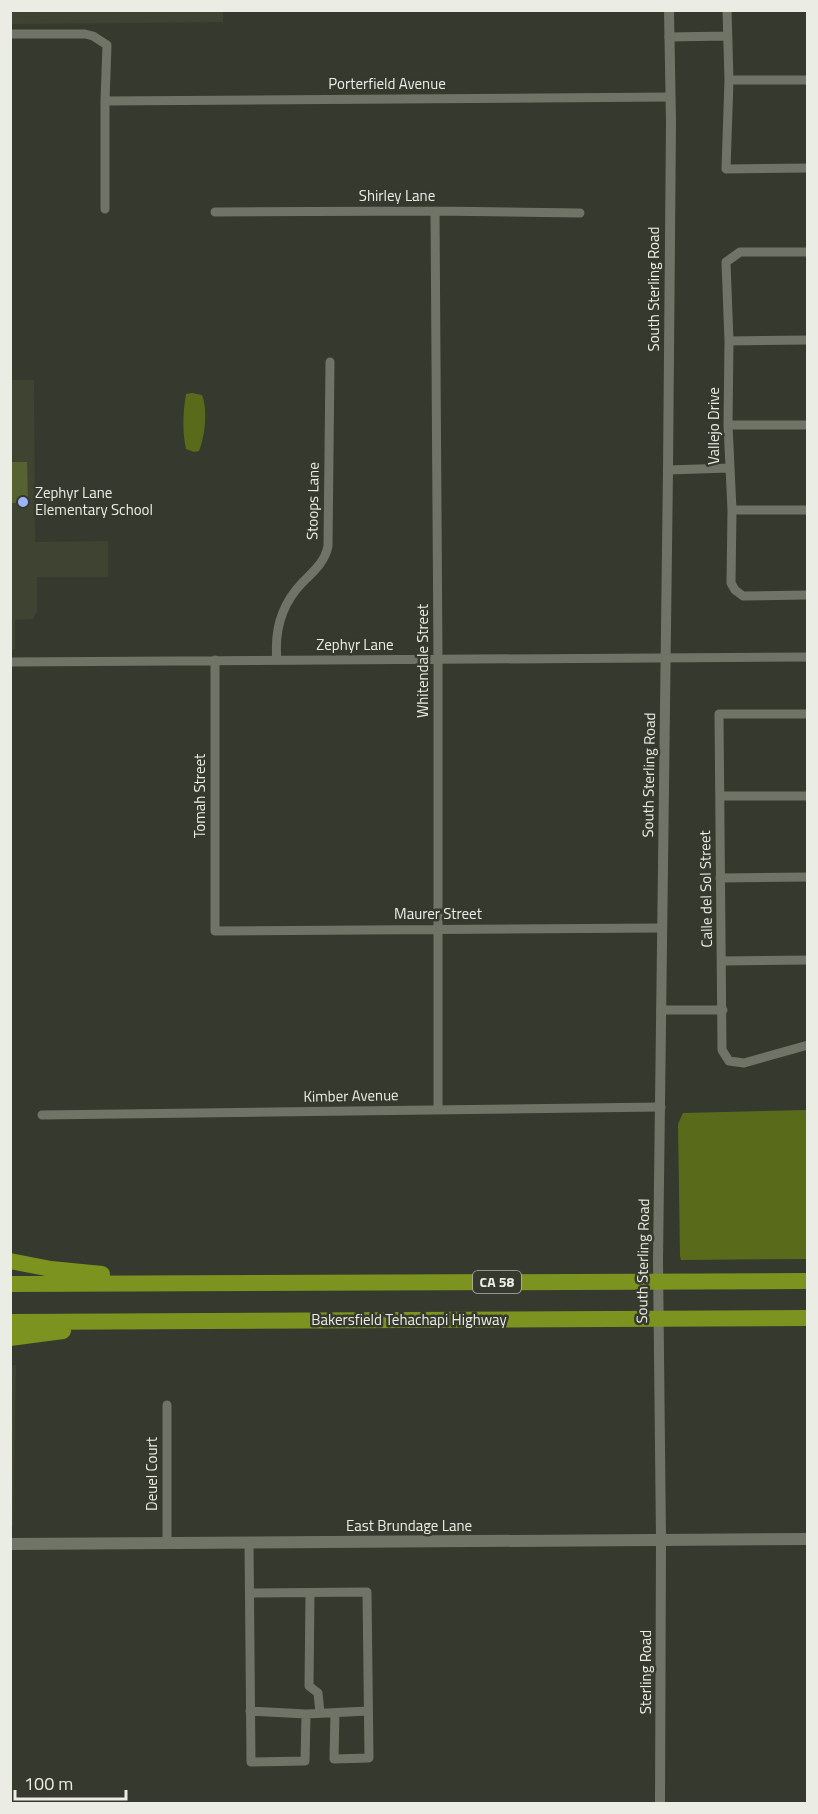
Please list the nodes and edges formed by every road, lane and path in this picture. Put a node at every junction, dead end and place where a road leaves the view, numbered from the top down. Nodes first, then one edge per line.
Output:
1 (669, 10) edge
2 (727, 10) edge
3 (10, 34) edge
4 (727, 36) junction
5 (669, 37) junction
6 (729, 80) junction
7 (807, 80) edge
8 (670, 97) junction
9 (105, 101) junction
10 (807, 168) edge
11 (105, 209) dead end
12 (435, 211) junction
13 (215, 212) dead end
14 (580, 213) dead end
15 (807, 252) edge
16 (807, 340) edge
17 (729, 341) junction
18 (330, 362) dead end
19 (728, 425) junction
20 (807, 425) edge
21 (729, 468) junction
22 (668, 470) junction
23 (732, 510) junction
24 (807, 510) edge
25 (807, 595) edge
26 (807, 657) edge
27 (665, 658) junction
28 (438, 659) junction
29 (215, 660) junction
30 (277, 660) junction
31 (10, 662) edge
32 (807, 714) edge
33 (720, 796) junction
34 (807, 796) edge
35 (807, 877) edge
36 (720, 878) junction
37 (661, 928) junction
38 (438, 929) junction
39 (215, 931) joint
40 (807, 960) edge
41 (722, 961) junction
42 (661, 1010) junction
43 (723, 1010) junction
44 (807, 1045) edge
45 (661, 1107) junction
46 (438, 1110) junction
47 (42, 1115) dead end
48 (10, 1262) edge
49 (807, 1281) edge
50 (186, 1282) junction
51 (10, 1284) edge
52 (807, 1318) edge
53 (222, 1321) junction
54 (10, 1322) edge
55 (10, 1338) edge
56 (167, 1405) dead end
57 (807, 1539) edge
58 (661, 1540) junction
59 (249, 1542) junction
60 (167, 1543) junction
61 (10, 1544) edge
62 (251, 1593) junction
63 (310, 1593) junction
64 (250, 1711) junction
65 (369, 1711) junction
66 (320, 1713) junction
67 (334, 1713) junction
68 (306, 1714) junction
69 (660, 1803) edge

1 - 5 street, South Sterling Road
2 - 4 street
3 - 9 street
4 - 5 street
4 - 6 street
5 - 8 street, South Sterling Road
6 - 7 street
6 - 10 street
8 - 9 street, Porterfield Avenue
8 - 22 street, South Sterling Road
9 - 11 street
12 - 13 street, Shirley Lane
12 - 14 street, Shirley Lane
12 - 28 street, Whitendale Street
15 - 17 street, Vallejo Drive
16 - 17 street
17 - 19 street, Vallejo Drive
18 - 30 street, Stoops Lane
19 - 20 street
19 - 21 street, Vallejo Drive
21 - 22 street
21 - 23 street, Vallejo Drive
22 - 27 street, South Sterling Road
23 - 24 street
23 - 25 street, Vallejo Drive
26 - 27 street, Zephyr Lane
27 - 28 street, Zephyr Lane
27 - 37 street, South Sterling Road
28 - 30 street, Zephyr Lane
28 - 38 street, Whitendale Street
29 - 30 street, Zephyr Lane
29 - 31 street, Zephyr Lane
29 - 39 street, Tomah Street
32 - 33 street, Calle del Sol Street
33 - 34 street
33 - 36 street, Calle del Sol Street
35 - 36 street
36 - 41 street, Calle del Sol Street
37 - 38 street, Maurer Street
37 - 42 street, South Sterling Road
38 - 39 street, Maurer Street
38 - 46 street, Whitendale Street
40 - 41 street
41 - 43 street, Calle del Sol Street
42 - 43 street
42 - 45 street, South Sterling Road
43 - 44 street, Calle del Sol Street
45 - 46 street, Kimber Avenue
45 - 58 street, South Sterling Road
46 - 47 street, Kimber Avenue
48 - 50 highway
49 - 50 highway, CA 58
50 - 51 highway, CA 58
52 - 53 highway, Bakersfield Tehachapi Highway
53 - 54 highway, Bakersfield Tehachapi Highway
53 - 55 highway
56 - 60 street, Deuel Court
57 - 58 main road, East Brundage Lane
58 - 59 main road, East Brundage Lane
58 - 69 street, Sterling Road
59 - 60 main road, East Brundage Lane
59 - 62 street
60 - 61 main road, East Brundage Lane
62 - 63 street
62 - 64 street
63 - 65 street
63 - 66 street
64 - 68 street
64 - 68 street
65 - 67 street
65 - 67 street
66 - 67 street
66 - 68 street

